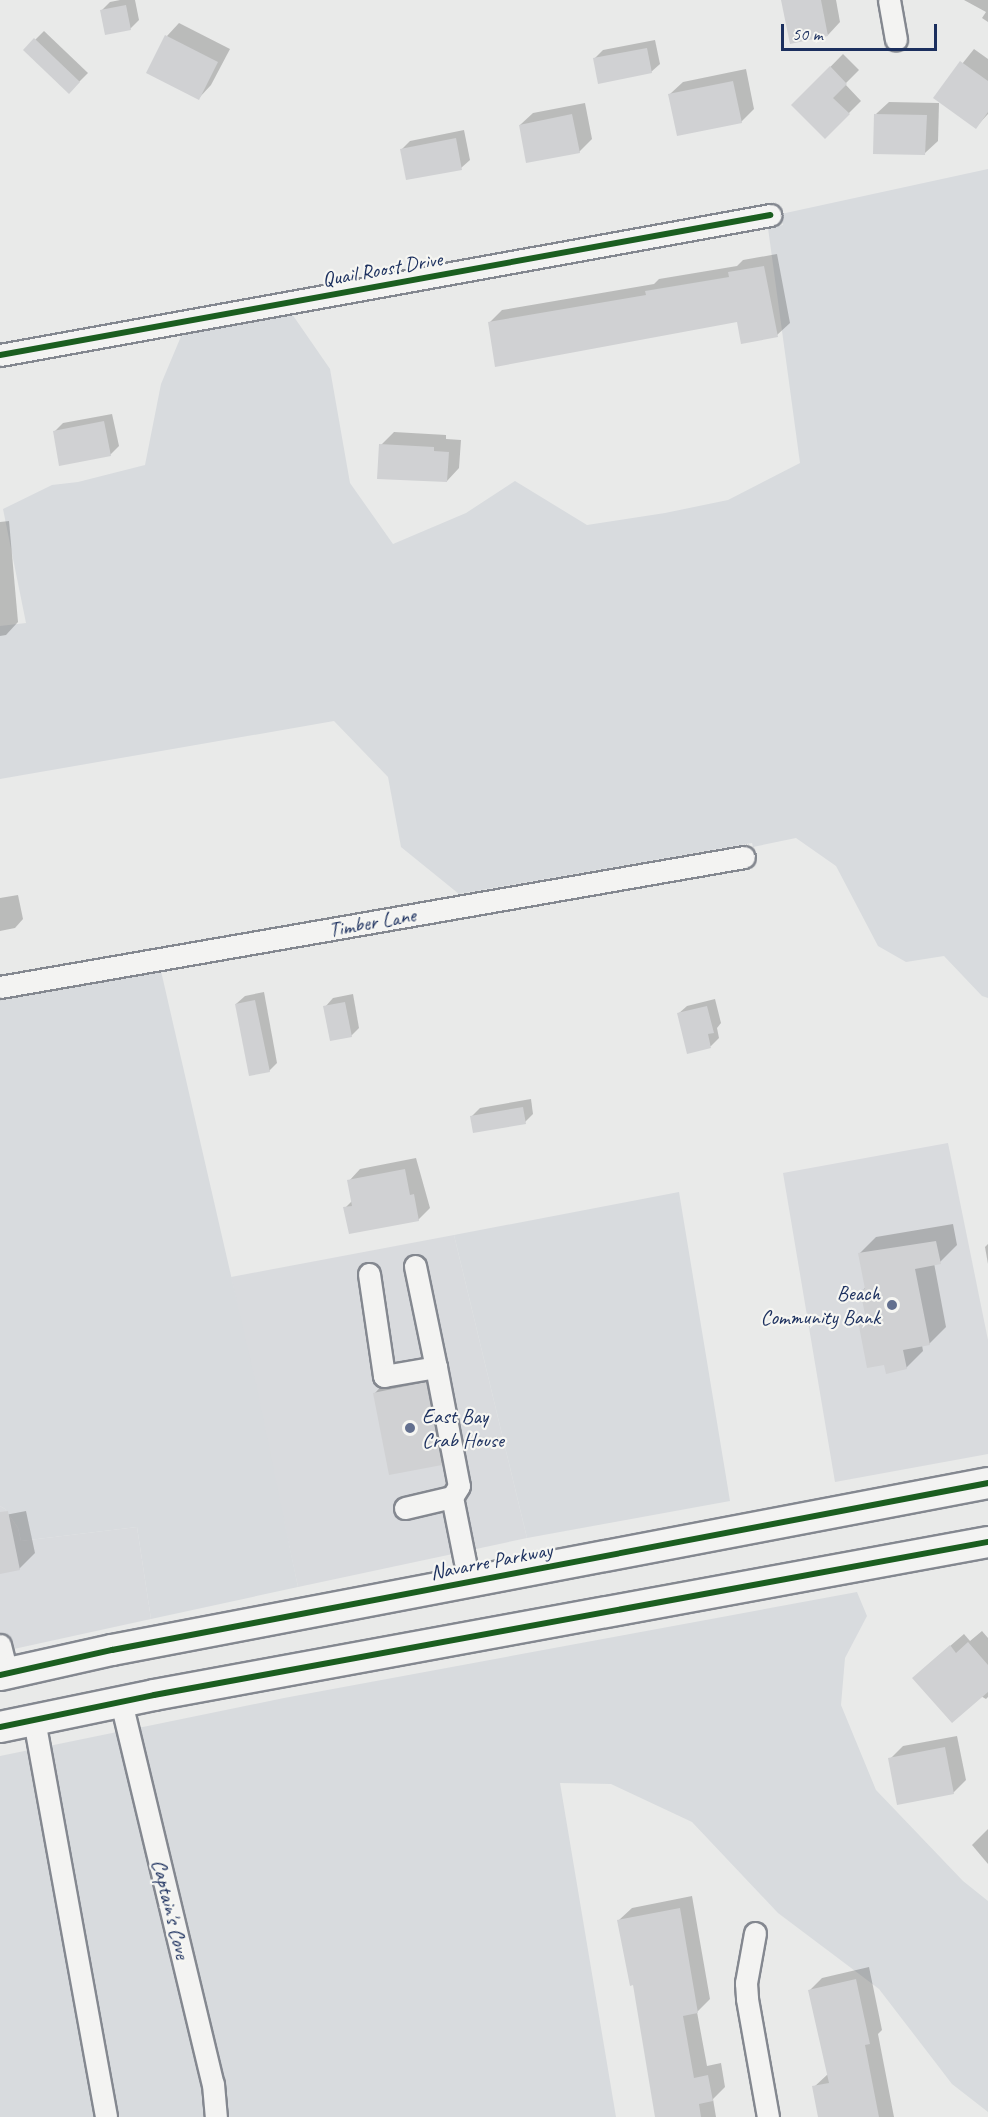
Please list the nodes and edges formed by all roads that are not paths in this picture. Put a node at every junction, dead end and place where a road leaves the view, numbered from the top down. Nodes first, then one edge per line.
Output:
1 (889, 0) edge
2 (896, 39) dead end
3 (770, 215) dead end
4 (0, 355) edge
5 (744, 857) dead end
6 (0, 987) edge
7 (415, 1266) dead end
8 (369, 1274) dead end
9 (436, 1367) junction
10 (988, 1484) edge
11 (452, 1497) junction
12 (405, 1508) dead end
13 (988, 1542) edge
14 (470, 1582) junction
15 (2, 1664) edge
16 (121, 1702) junction
17 (34, 1720) junction
18 (0, 1727) edge
19 (755, 1933) dead end
20 (106, 2117) edge
21 (216, 2117) edge
22 (768, 2117) edge

1 - 2 street
3 - 4 street, Quail Roost Drive
5 - 6 street, Timber Lane
7 - 9 street
8 - 9 street
9 - 11 street
10 - 14 highway, Navarre Parkway
11 - 12 street
11 - 14 street
13 - 16 highway
14 - 15 highway, Navarre Parkway
16 - 17 highway
16 - 21 street, Captain's Cove
17 - 18 highway
17 - 20 street
19 - 22 street

